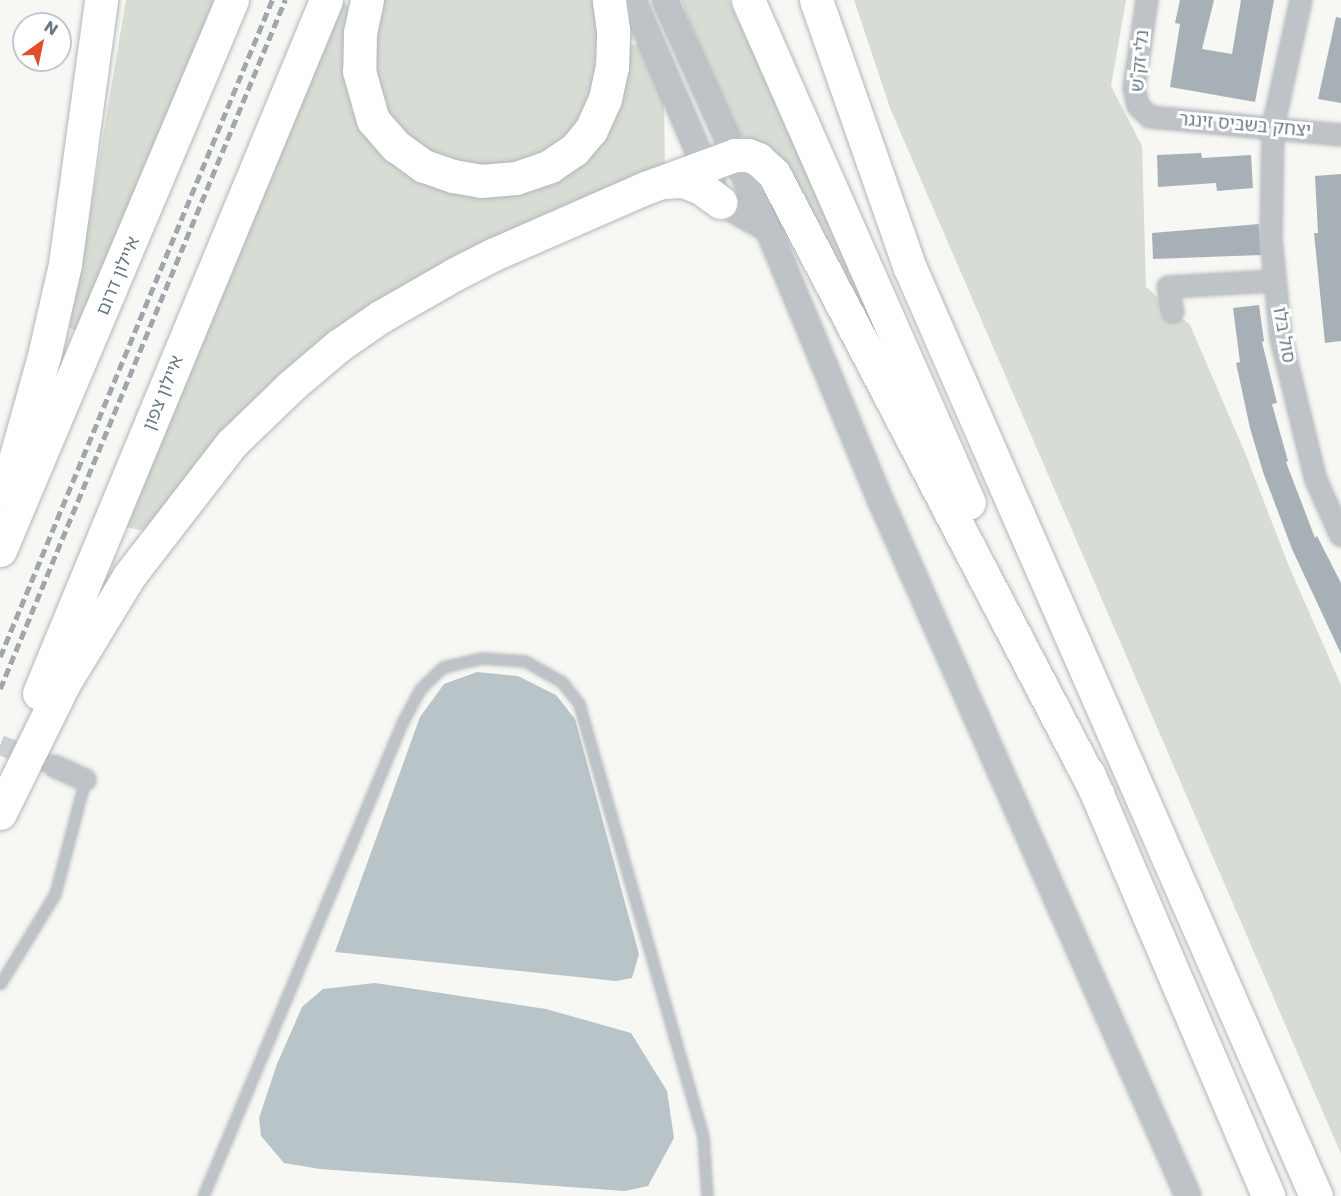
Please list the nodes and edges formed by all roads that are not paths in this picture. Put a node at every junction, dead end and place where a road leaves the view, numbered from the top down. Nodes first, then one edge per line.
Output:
1 (101, 0) edge
2 (232, 0) edge
3 (326, 0) edge
4 (367, 0) edge
5 (609, 0) edge
6 (633, 0) edge
7 (664, 0) edge
8 (748, 0) edge
9 (816, 0) edge
10 (1147, 0) edge
11 (1301, 0) edge
12 (1150, 117) joint
13 (1273, 127) junction
14 (1341, 135) edge
15 (720, 161) junction
16 (664, 182) junction
17 (720, 202) junction
18 (768, 229) junction
19 (1275, 282) junction
20 (1173, 312) dead end
21 (0, 514) edge
22 (1341, 536) edge
23 (0, 550) edge
24 (1085, 666) junction
25 (54, 766) tunnel mouth
26 (85, 780) joint
27 (0, 786) edge
28 (1097, 793) junction
29 (0, 813) edge
30 (0, 984) edge
31 (204, 1196) edge
32 (707, 1196) edge
33 (1188, 1196) edge
34 (1268, 1196) edge
35 (1316, 1196) edge
36 (1337, 1196) edge

1 - 21 highway
2 - 23 highway, איילון דרום
3 - 27 highway, איילון צפון
4 - 5 highway
6 - 15 street
7 - 15 street
8 - 28 highway
9 - 24 highway
10 - 12 street, נלי זק"ש
11 - 13 street, סול בלו
12 - 13 street, יצחק בשביס זינגר
13 - 14 street, יצחק בשביס זינגר
13 - 19 street, סול בלו
15 - 16 highway
15 - 17 street
15 - 18 street
15 - 28 highway
16 - 17 highway
16 - 29 highway
17 - 18 street
18 - 33 street
19 - 20 street
19 - 22 street, סול בלו
24 - 35 highway
24 - 36 highway
25 - 26 street
26 - 30 lane
28 - 34 highway
31 - 32 lane

